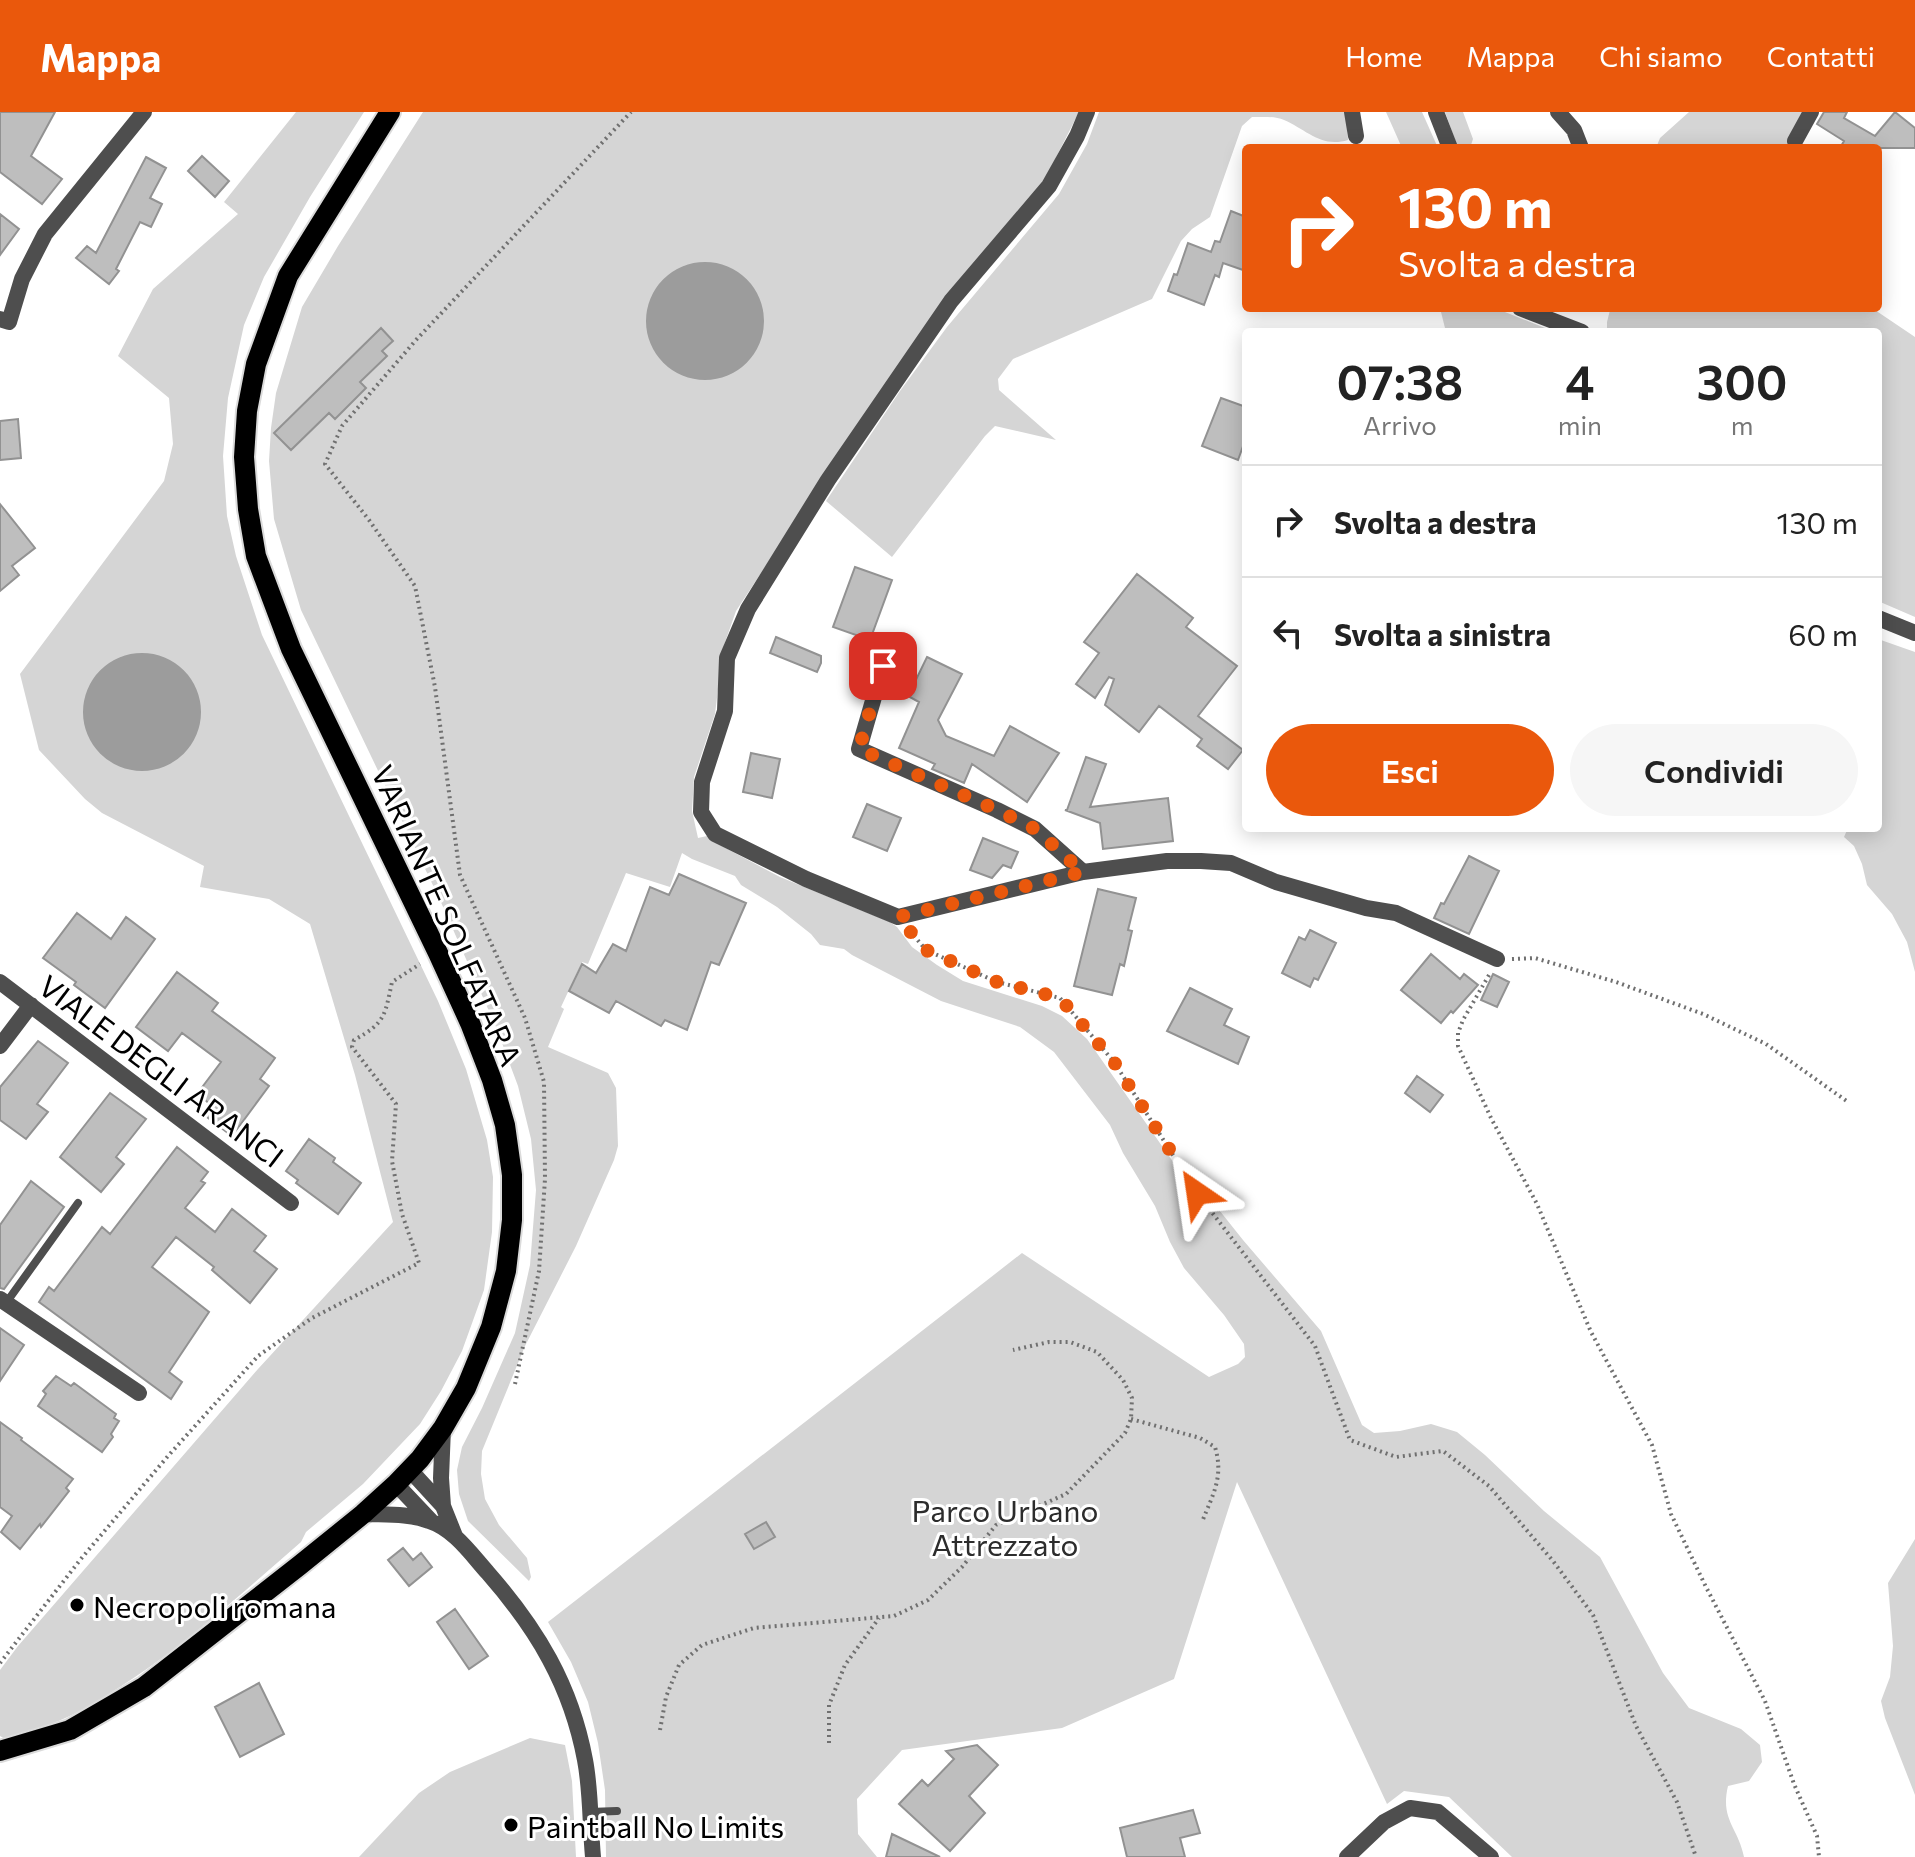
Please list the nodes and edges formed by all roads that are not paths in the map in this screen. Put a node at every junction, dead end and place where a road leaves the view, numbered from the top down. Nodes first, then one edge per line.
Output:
1 (144, 112) edge
2 (390, 112) edge
3 (1087, 112) edge
4 (1352, 112) edge
5 (1436, 112) edge
6 (1558, 112) edge
7 (1811, 112) edge
8 (1356, 136) dead end
9 (1795, 141) dead end
10 (1448, 144) edge
11 (1579, 144) edge
12 (1530, 312) edge
13 (0, 319) edge
14 (1572, 328) edge
15 (1882, 620) edge
16 (1915, 633) edge
17 (883, 666) dead end
18 (1083, 872) junction
19 (1497, 959) road end
20 (0, 982) edge
21 (31, 1005) junction
22 (0, 1046) edge
23 (78, 1203) dead end
24 (291, 1203) dead end
25 (3, 1301) edge
26 (139, 1393) dead end
27 (443, 1428) junction
28 (403, 1477) junction
29 (443, 1506) junction
30 (363, 1514) junction
31 (431, 1521) junction
32 (455, 1536) junction
33 (5, 1750) edge
34 (617, 1811) dead end
35 (589, 1812) junction
36 (593, 1857) edge
37 (1347, 1857) edge
38 (1491, 1857) edge

1 - 13 street
2 - 27 main road, VARIANTE SOLFATARA
3 - 18 street
4 - 8 street
5 - 10 street
6 - 11 street
7 - 9 street
12 - 14 street
15 - 16 street
17 - 18 street
18 - 19 street
20 - 21 street, VIALE DEGLI ARANCI
21 - 22 street
21 - 24 street, VIALE DEGLI ARANCI
23 - 25 lane
25 - 26 street
27 - 28 main road, VARIANTE SOLFATARA
27 - 29 street
28 - 29 street
28 - 30 main road, VARIANTE SOLFATARA
28 - 31 street
29 - 32 street
30 - 31 street
30 - 33 main road, VARIANTE SOLFATARA
31 - 32 street
32 - 35 street
34 - 35 lane
35 - 36 street
37 - 38 street

